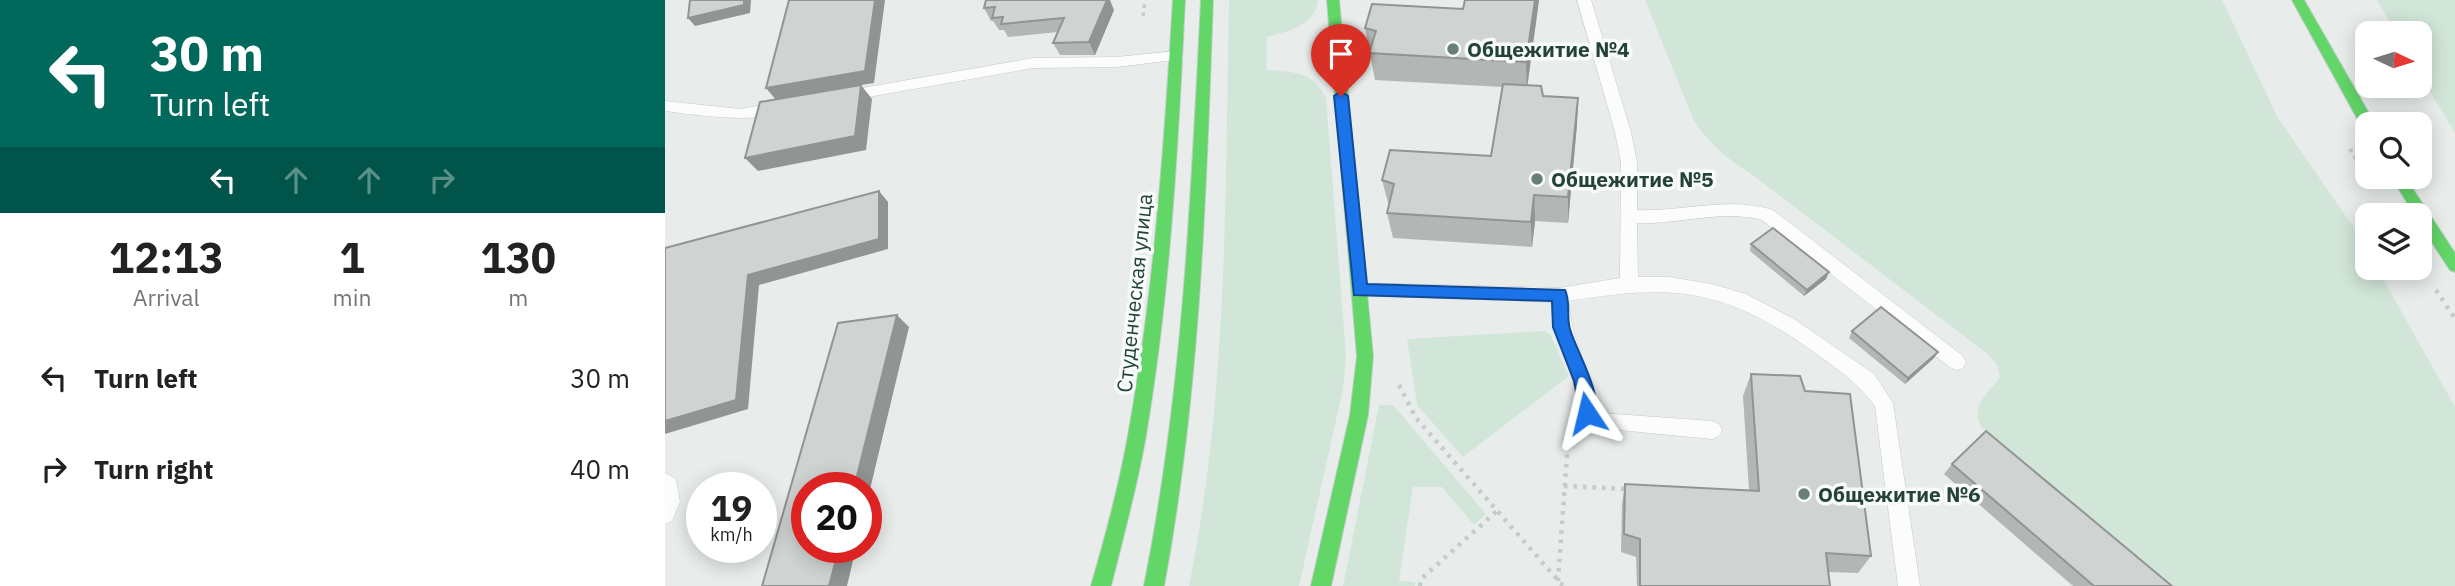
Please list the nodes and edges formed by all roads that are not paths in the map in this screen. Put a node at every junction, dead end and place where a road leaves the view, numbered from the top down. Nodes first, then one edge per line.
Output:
1 (1178, 0) edge
2 (1207, 0) edge
3 (1333, 0) edge
4 (1584, 0) edge
5 (2298, 0) edge
6 (1206, 51) junction
7 (1176, 56) junction
8 (834, 98) edge
9 (794, 105) edge
10 (665, 106) edge
11 (2360, 112) edge
12 (2406, 189) edge
13 (1629, 216) junction
14 (2455, 266) edge
15 (1629, 284) junction
16 (1360, 290) junction
17 (1559, 295) junction
18 (1957, 362) dead end
19 (1712, 430) dead end
20 (665, 482) edge
21 (665, 514) edge
22 (1101, 586) edge
23 (1154, 586) edge
24 (1321, 586) edge
25 (1909, 586) edge

1 - 7 main road, Студенческая улица
2 - 6 main road
3 - 16 main road
4 - 13 lane
5 - 11 main road
6 - 7 main road
6 - 23 main road
7 - 8 lane
7 - 22 main road, Студенческая улица
9 - 10 lane
12 - 14 main road
13 - 15 lane
13 - 18 lane
15 - 17 lane
15 - 25 lane
16 - 17 lane
16 - 24 main road
17 - 19 lane
20 - 21 lane

